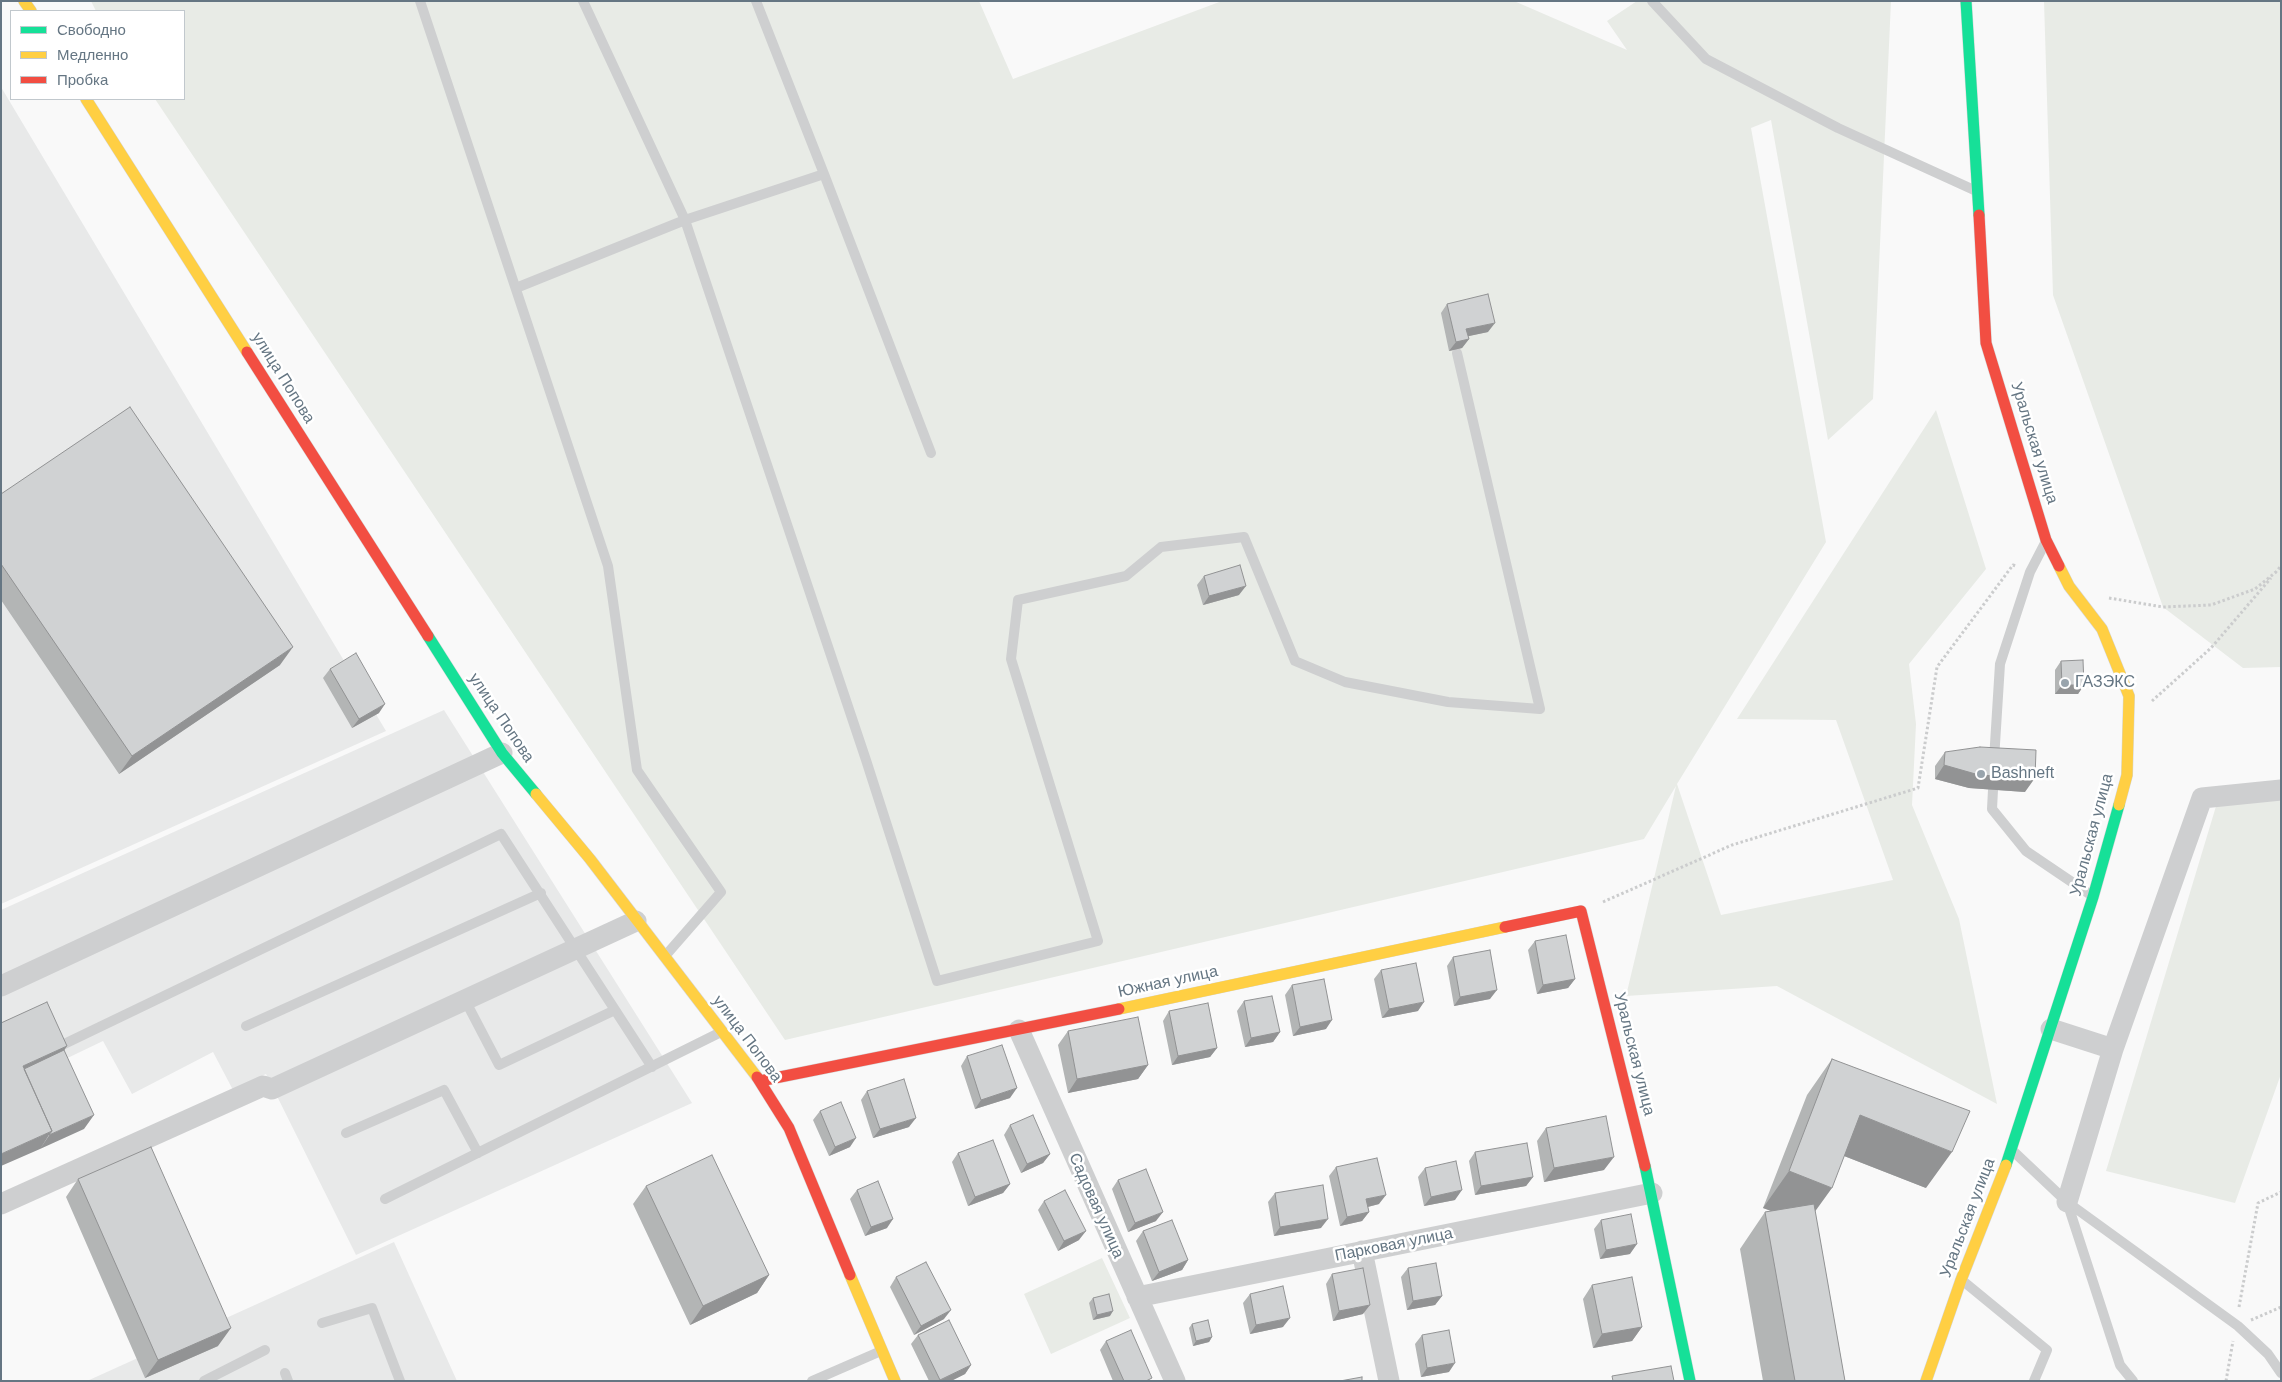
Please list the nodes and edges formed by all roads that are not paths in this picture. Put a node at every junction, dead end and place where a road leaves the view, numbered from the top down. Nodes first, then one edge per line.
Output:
1 (420, 1) edge
2 (583, 1) edge
3 (756, 1) edge
4 (1652, 1) edge
5 (1966, 1) edge
6 (87, 100) edge
7 (824, 174) junction
8 (1977, 192) junction
9 (685, 220) junction
10 (516, 288) junction
11 (1456, 353) edge
12 (931, 453) dead end
13 (2046, 540) junction
14 (502, 753) junction
15 (1994, 762) edge
16 (1993, 790) edge
17 (2281, 790) edge
18 (541, 893) junction
19 (2093, 897) junction
20 (1581, 911) joint
21 (636, 921) junction
22 (576, 949) junction
23 (664, 957) junction
24 (1, 986) edge
25 (465, 1000) junction
26 (615, 1010) junction
27 (246, 1026) dead end
28 (2051, 1029) junction
29 (1019, 1030) junction
30 (53, 1031) edge
31 (722, 1032) junction
32 (2113, 1049) junction
33 (652, 1067) junction
34 (760, 1081) junction
35 (346, 1133) dead end
36 (2012, 1150) junction
37 (478, 1153) junction
38 (1652, 1193) junction
39 (385, 1199) dead end
40 (2067, 1202) junction
41 (1, 1204) edge
42 (1362, 1252) junction
43 (1961, 1280) junction
44 (1137, 1298) junction
45 (322, 1323) dead end
46 (265, 1350) dead end
47 (881, 1351) junction
48 (2281, 1373) edge
49 (204, 1381) edge
50 (400, 1381) edge
51 (812, 1381) edge
52 (895, 1381) edge
53 (1175, 1381) edge
54 (1389, 1381) edge
55 (1690, 1381) edge
56 (1926, 1381) edge
57 (2034, 1381) edge
58 (2133, 1381) edge

1 - 10 lane
2 - 9 lane
3 - 7 lane
4 - 8 lane
5 - 8 street, Уральская улица
6 - 14 street, улица Попова
7 - 9 lane
7 - 12 lane
8 - 13 street, Уральская улица
9 - 10 lane
9 - 11 lane
10 - 23 lane
13 - 15 lane
13 - 19 street, Уральская улица
14 - 21 street, улица Попова
14 - 24 street
16 - 19 lane
17 - 32 street
18 - 22 lane
18 - 27 lane
18 - 30 lane
19 - 28 street, Уральская улица
20 - 29 street, Южная улица
20 - 38 street, Уральская улица
21 - 22 street
21 - 23 street, улица Попова
22 - 25 street
22 - 26 lane
23 - 31 street, улица Попова
25 - 26 lane
25 - 41 street
26 - 33 lane
28 - 32 street
28 - 36 street, Уральская улица
29 - 34 street, Южная улица
29 - 44 street, Садовая улица
31 - 33 lane
31 - 34 street, улица Попова
32 - 40 street
33 - 37 lane
34 - 47 street, улица Попова
35 - 37 lane
36 - 40 lane
36 - 43 street, Уральская улица
37 - 39 lane
38 - 42 street, Парковая улица
38 - 55 street, Уральская улица
40 - 48 lane
40 - 58 lane
42 - 44 street, Парковая улица
42 - 54 street
43 - 56 street, Уральская улица
43 - 57 lane
44 - 53 street, Садовая улица
45 - 50 lane
46 - 49 lane
47 - 51 lane
47 - 52 street, улица Попова

